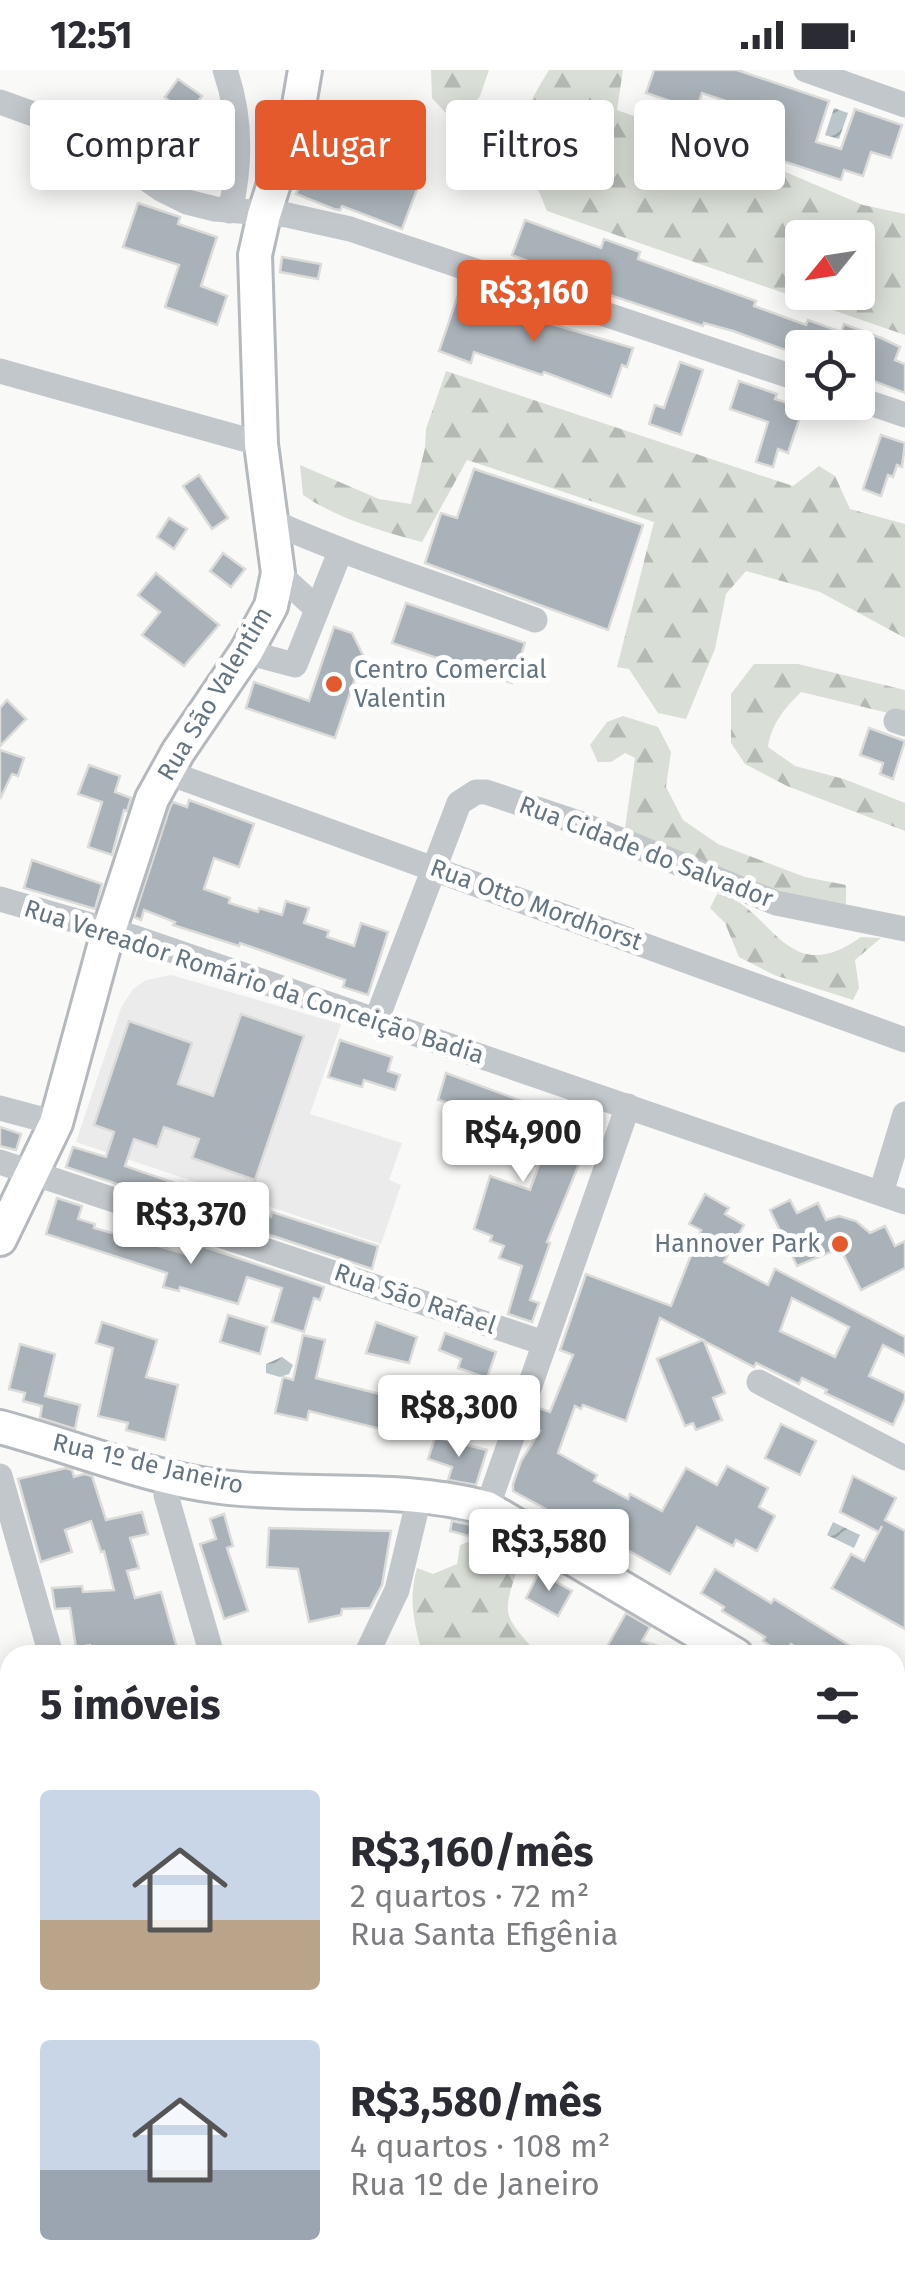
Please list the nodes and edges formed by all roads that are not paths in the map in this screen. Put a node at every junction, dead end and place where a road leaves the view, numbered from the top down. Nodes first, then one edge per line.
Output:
1 (225, 70) edge
2 (305, 70) edge
3 (806, 70) edge
4 (0, 102) edge
5 (905, 104) edge
6 (230, 211) junction
7 (264, 215) junction
8 (0, 371) edge
9 (785, 374) edge
10 (875, 404) edge
11 (905, 414) edge
12 (262, 444) junction
13 (273, 522) junction
14 (340, 552) junction
15 (278, 574) junction
16 (317, 610) junction
17 (535, 620) dead end
18 (246, 652) junction
19 (166, 772) junction
20 (435, 868) junction
21 (0, 900) edge
22 (905, 929) edge
23 (109, 930) junction
24 (376, 1021) junction
25 (905, 1040) edge
26 (628, 1106) junction
27 (0, 1108) edge
28 (905, 1114) edge
29 (56, 1123) junction
30 (0, 1162) edge
31 (32, 1170) junction
32 (880, 1193) junction
33 (905, 1202) edge
34 (0, 1239) edge
35 (544, 1343) junction
36 (759, 1382) dead end
37 (0, 1427) edge
38 (905, 1458) edge
39 (168, 1475) junction
40 (0, 1476) edge
41 (420, 1494) junction
42 (487, 1508) junction
43 (47, 1645) edge
44 (209, 1645) edge
45 (371, 1645) edge
46 (719, 1645) edge

1 - 6 street
2 - 7 main road, Rua São Valentim
3 - 5 street
4 - 6 street
6 - 7 street
7 - 9 street
7 - 12 main road, Rua São Valentim
8 - 12 street
10 - 11 street
12 - 13 main road, Rua São Valentim
13 - 14 street
13 - 15 main road, Rua São Valentim
14 - 16 street
14 - 17 street
15 - 16 street
15 - 18 main road, Rua São Valentim
16 - 18 street
18 - 19 main road, Rua São Valentim
19 - 20 street, Rua Otto Mordhorst
19 - 23 main road, Rua São Valentim
20 - 22 street, Rua Cidade do Salvador
20 - 24 street, Rua Cidade do Salvador
20 - 25 street, Rua Otto Mordhorst
21 - 23 street, Rua Vereador Romário da Conceição Badia
23 - 24 street, Rua Vereador Romário da Conceição Badia
23 - 29 main road, Rua São Valentim
24 - 26 street, Rua Vereador Romário da Conceição Badia
26 - 32 street, Rua Vereador Romário da Conceição Badia
26 - 35 street
27 - 29 street
28 - 32 street
29 - 31 main road, Rua São Valentim
30 - 31 street, Rua São Rafael
31 - 34 main road, Rua São Valentim
31 - 35 street, Rua São Rafael
32 - 33 street, Rua Vereador Romário da Conceição Badia
35 - 42 street
36 - 38 street
37 - 39 main road, Rua 1º de Janeiro
39 - 41 main road, Rua 1º de Janeiro
39 - 44 street
40 - 43 street
41 - 42 main road, Rua 1º de Janeiro
41 - 45 street
42 - 46 main road, Rua 1º de Janeiro

